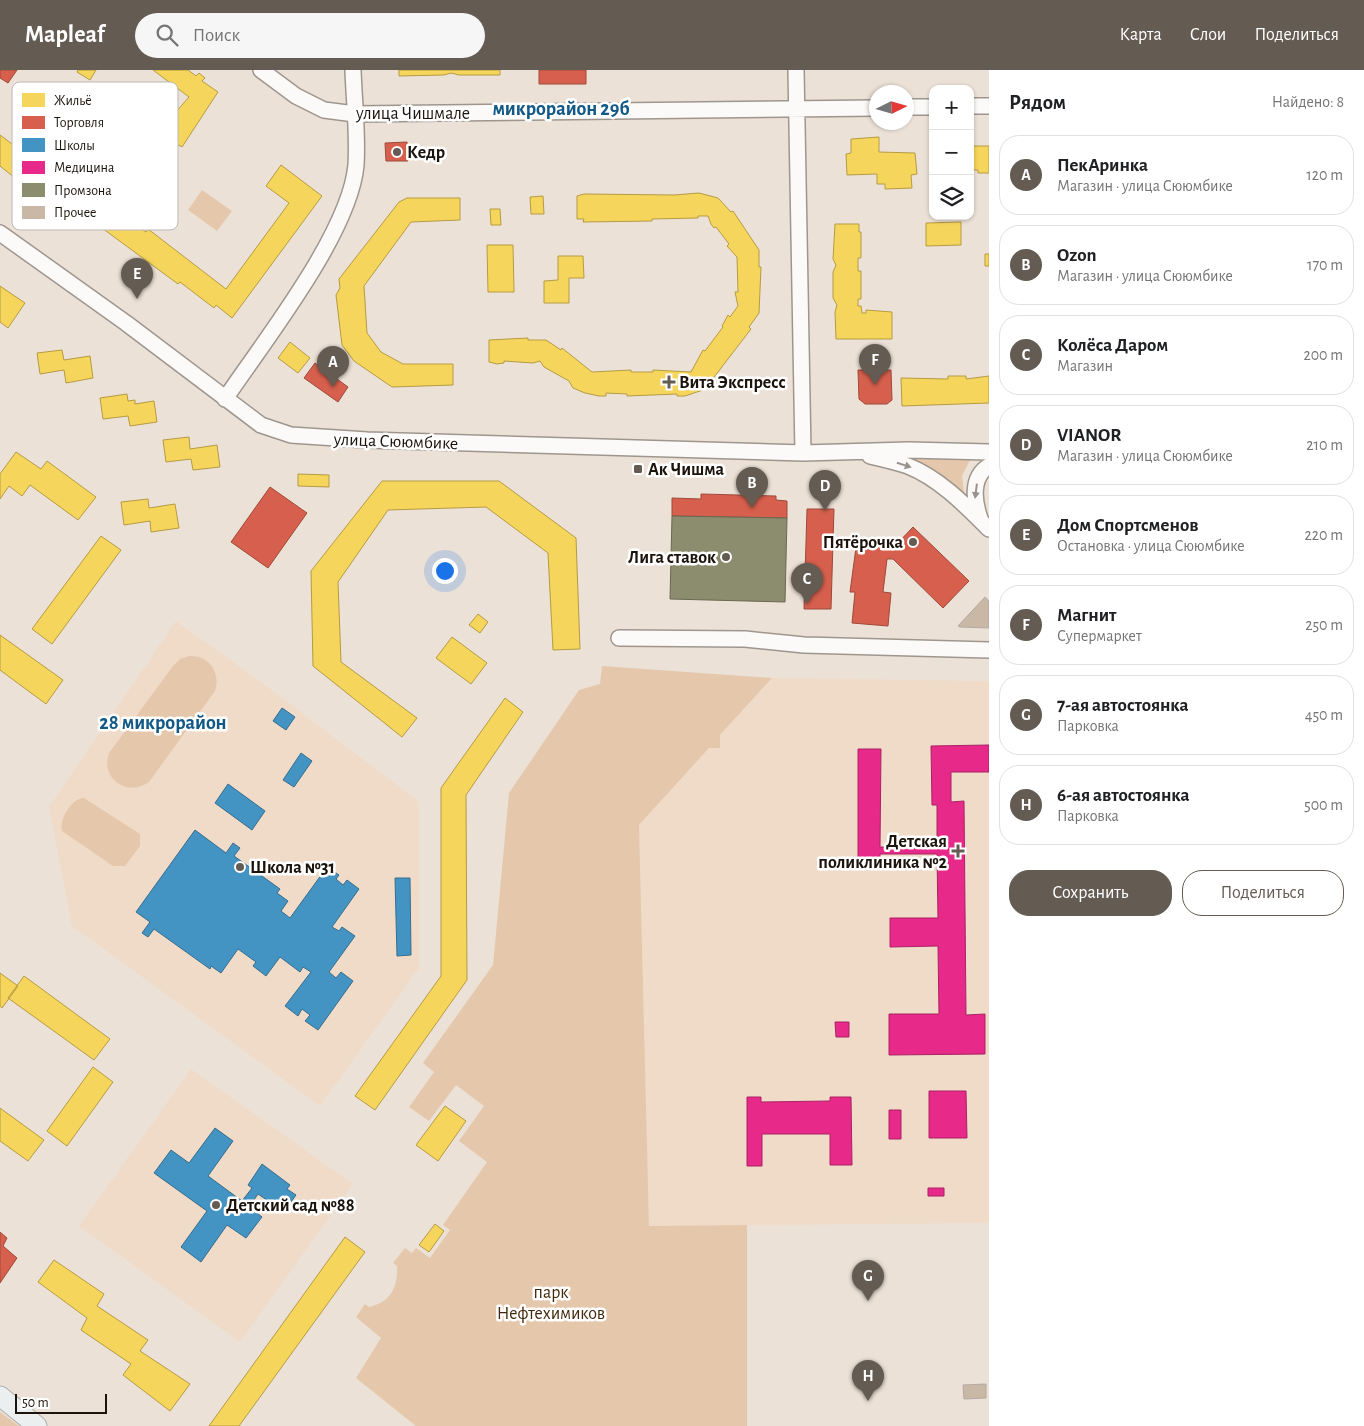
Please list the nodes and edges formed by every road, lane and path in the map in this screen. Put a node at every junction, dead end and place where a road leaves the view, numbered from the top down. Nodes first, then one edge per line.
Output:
1 (261, 70) edge
2 (353, 70) edge
3 (796, 70) edge
4 (974, 106) edge
5 (989, 106) edge
6 (914, 107) edge
7 (929, 107) edge
8 (869, 108) edge
9 (796, 109) junction
10 (355, 114) junction
11 (0, 233) edge
12 (225, 399) junction
13 (857, 452) junction
14 (989, 452) edge
15 (803, 453) junction
16 (989, 466) edge
17 (985, 525) edge
18 (619, 638) dead end
19 (989, 650) edge
20 (0, 1396) edge
21 (37, 1426) edge

1 - 10 street, улица Чишмале
2 - 10 street
3 - 9 street
4 - 5 street
6 - 7 street
8 - 9 street, улица Чишмале
9 - 10 street, улица Чишмале
9 - 15 street
10 - 12 street
11 - 12 street, улица Сююмбике
12 - 15 street, улица Сююмбике
13 - 14 street, улица Сююмбике
13 - 15 street, улица Сююмбике
13 -> 17 street
16 -> 17 street
18 - 19 street
20 - 21 main road

